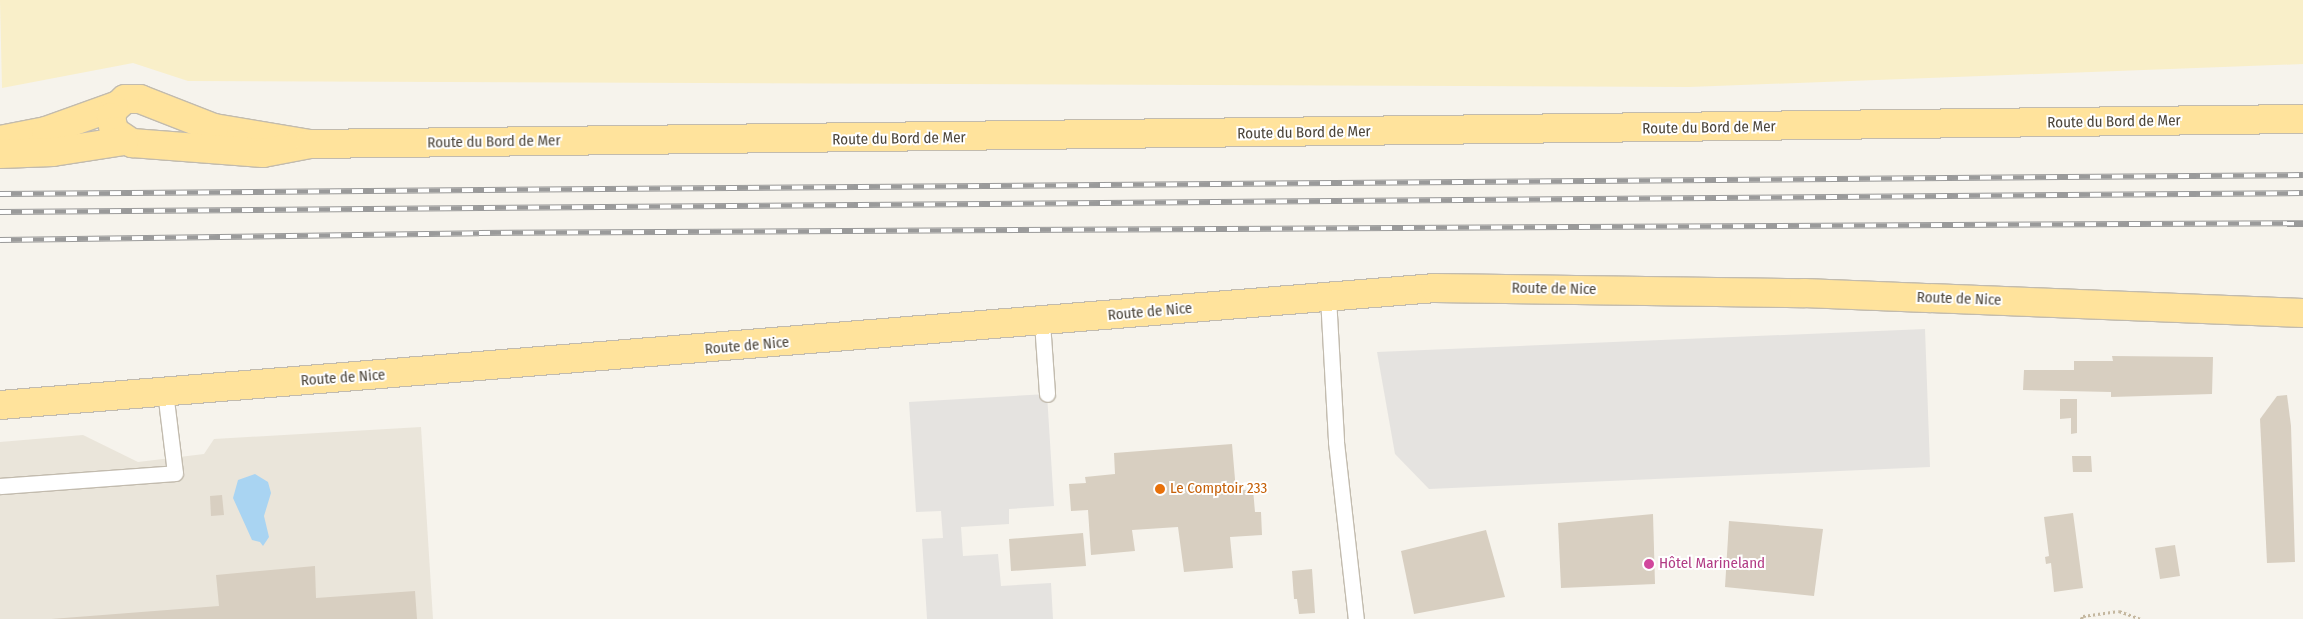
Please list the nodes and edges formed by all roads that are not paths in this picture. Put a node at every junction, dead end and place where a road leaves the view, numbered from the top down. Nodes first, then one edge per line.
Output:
1 (147, 102) junction
2 (116, 106) junction
3 (2301, 119) edge
4 (0, 140) edge
5 (132, 142) junction
6 (310, 144) junction
7 (0, 154) edge
8 (1328, 297) junction
9 (2303, 313) edge
10 (1042, 322) junction
11 (165, 392) junction
12 (1047, 394) dead end
13 (0, 405) edge
14 (0, 486) edge
15 (1356, 619) edge

1 - 2 main road, Route du Bord de Mer
1 - 5 main road
1 - 6 main road, Route du Bord de Mer
2 - 4 main road, Route du Bord de Mer
2 - 5 main road
3 - 6 main road, Route du Bord de Mer
5 - 6 main road, Route du Bord de Mer
5 - 7 main road, Route du Bord de Mer
8 - 9 main road, Route de Nice
8 - 10 main road, Route de Nice
8 - 15 lane
10 - 11 main road, Route de Nice
10 - 12 lane
11 - 13 main road, Route de Nice
11 - 14 lane

